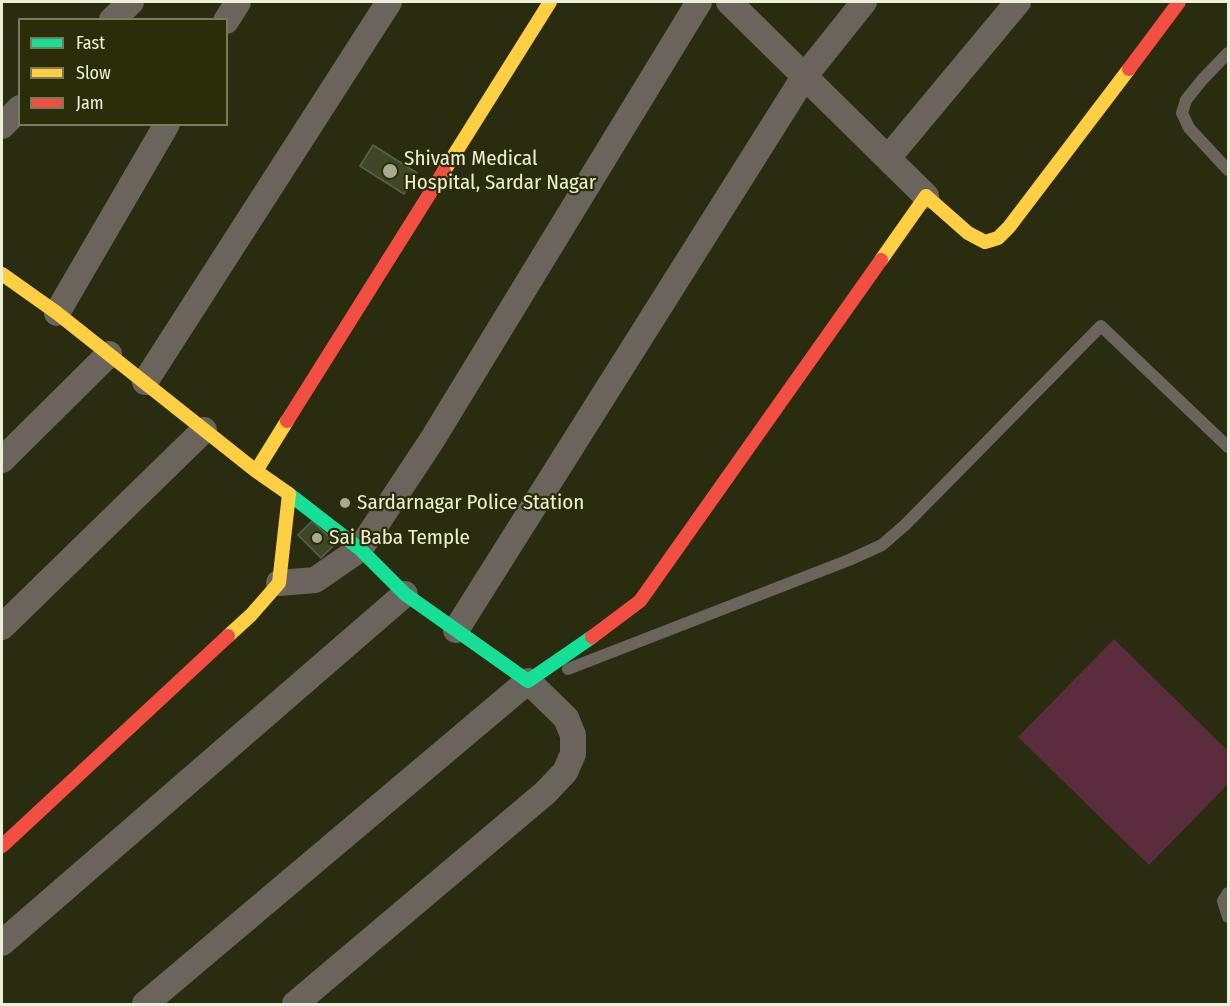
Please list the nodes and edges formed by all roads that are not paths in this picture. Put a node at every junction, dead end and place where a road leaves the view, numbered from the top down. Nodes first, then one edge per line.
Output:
1 (131, 2) edge
2 (238, 2) edge
3 (389, 2) edge
4 (550, 2) edge
5 (699, 2) edge
6 (729, 2) edge
7 (864, 2) edge
8 (1018, 2) edge
9 (1179, 2) edge
10 (114, 18) edge
11 (228, 18) edge
12 (1228, 53) edge
13 (804, 77) junction
14 (18, 110) edge
15 (2, 126) edge
16 (165, 126) edge
17 (888, 158) junction
18 (1228, 170) edge
19 (926, 196) junction
20 (4, 281) edge
21 (57, 313) junction
22 (109, 354) junction
23 (144, 382) junction
24 (204, 430) junction
25 (1228, 447) edge
26 (2, 460) edge
27 (256, 471) junction
28 (289, 494) junction
29 (360, 549) junction
30 (279, 583) junction
31 (405, 594) junction
32 (2, 627) edge
33 (456, 630) junction
34 (528, 681) junction
35 (2, 846) edge
36 (1228, 893) edge
37 (1228, 917) edge
38 (2, 943) edge
39 (146, 1005) edge
40 (295, 1005) edge

1 - 10 street
2 - 11 street
3 - 23 street
4 - 27 street
5 - 29 street
6 - 13 street
7 - 13 street
8 - 17 street
9 - 19 street
12 - 18 lane
13 - 17 street
13 - 33 street
14 - 15 street
16 - 21 street
17 - 19 street
19 - 34 street
20 - 21 street
21 - 22 street
22 - 23 street
22 - 26 street
23 - 24 street
24 - 27 street
24 - 32 street
25 - 34 lane
27 - 28 street
28 - 29 street
28 - 30 street
29 - 30 street
29 - 31 street
30 - 35 street
31 - 33 street
31 - 38 street
33 - 34 street
34 - 39 street
34 - 40 street
36 - 37 lane

